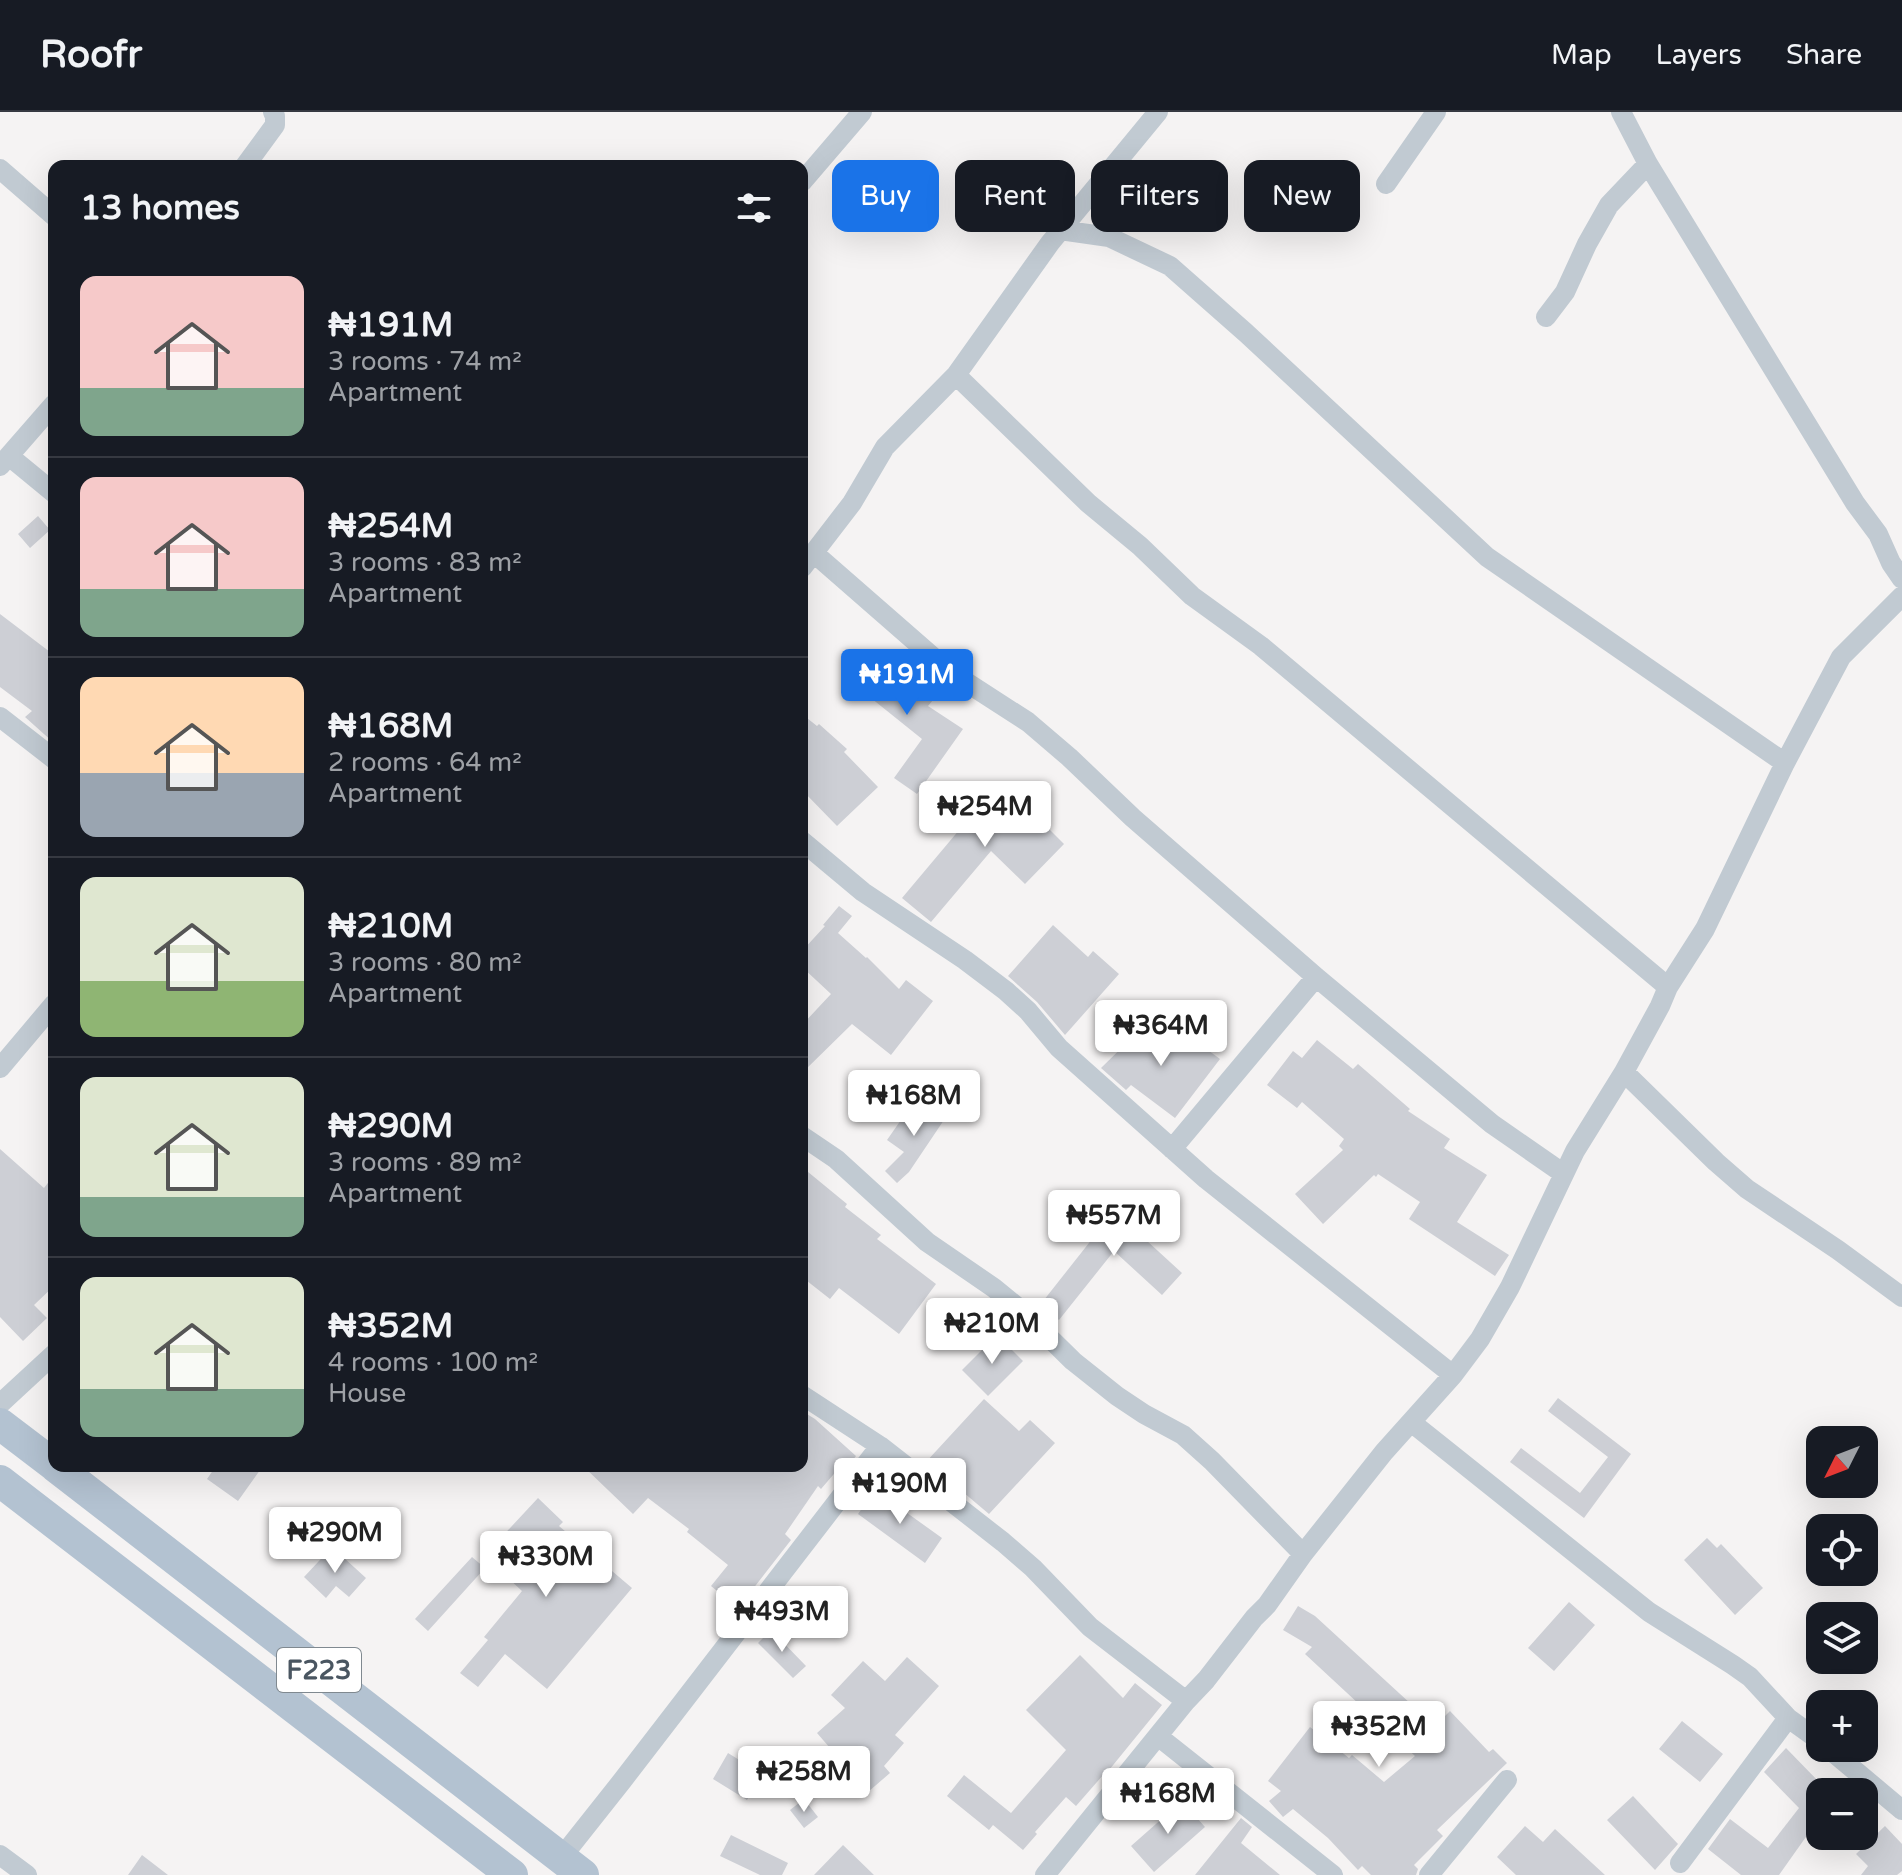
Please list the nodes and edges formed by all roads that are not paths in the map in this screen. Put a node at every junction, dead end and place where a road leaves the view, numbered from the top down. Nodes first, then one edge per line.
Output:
1 (273, 112) edge
2 (862, 112) edge
3 (1158, 112) edge
4 (1436, 112) edge
5 (1621, 112) edge
6 (249, 160) edge
7 (1648, 164) junction
8 (0, 169) edge
9 (808, 175) edge
10 (1386, 184) dead end
11 (48, 211) edge
12 (1075, 212) edge
13 (1059, 232) edge
14 (1074, 232) edge
15 (1546, 317) dead end
16 (956, 375) junction
17 (48, 411) edge
18 (5, 461) edge
19 (48, 489) edge
20 (808, 561) edge
21 (1902, 579) edge
22 (1902, 596) edge
23 (0, 717) edge
24 (48, 754) edge
25 (1785, 763) junction
26 (808, 846) edge
27 (1316, 977) junction
28 (1668, 987) junction
29 (48, 1011) edge
30 (0, 1068) edge
31 (1624, 1072) junction
32 (808, 1140) edge
33 (1172, 1149) junction
34 (1564, 1174) junction
35 (1902, 1297) edge
36 (48, 1360) edge
37 (1453, 1375) junction
38 (808, 1399) edge
39 (0, 1404) edge
40 (1411, 1422) junction
41 (0, 1424) edge
42 (880, 1446) junction
43 (48, 1461) edge
44 (62, 1472) edge
45 (0, 1481) edge
46 (1303, 1554) junction
47 (1186, 1701) junction
48 (1788, 1718) junction
49 (1806, 1731) edge
50 (1159, 1737) junction
51 (1845, 1762) edge
52 (1507, 1780) dead end
53 (1902, 1810) edge
54 (0, 1855) edge
55 (1680, 1863) dead end
56 (572, 1866) edge
57 (27, 1875) edge
58 (512, 1875) edge
59 (1045, 1875) edge
60 (1333, 1875) edge
61 (1429, 1875) edge

1 - 6 street
2 - 9 street
3 - 12 street
4 - 10 street
5 - 7 street
7 - 15 street
7 - 21 street
8 - 11 street
13 - 16 street
14 - 25 street
16 - 20 street
16 - 28 street
17 - 18 street
18 - 19 street
20 - 27 street
22 - 25 street
23 - 24 street
25 - 28 street
26 - 33 street
27 - 33 street
27 - 34 street
28 - 31 street
29 - 30 street
31 - 34 street
31 - 35 street
32 - 46 street
33 - 37 street
34 - 37 street
36 - 39 street
37 - 40 street
38 - 42 street
40 - 46 street
40 - 48 street
41 - 43 main road, F223
42 - 47 street
42 - 56 street
44 - 56 main road, F223
45 - 58 main road, F223
46 - 47 street
47 - 50 street
48 - 49 street
48 - 55 street
50 - 59 street
50 - 60 street
51 - 53 street
52 - 61 street
54 - 57 street

